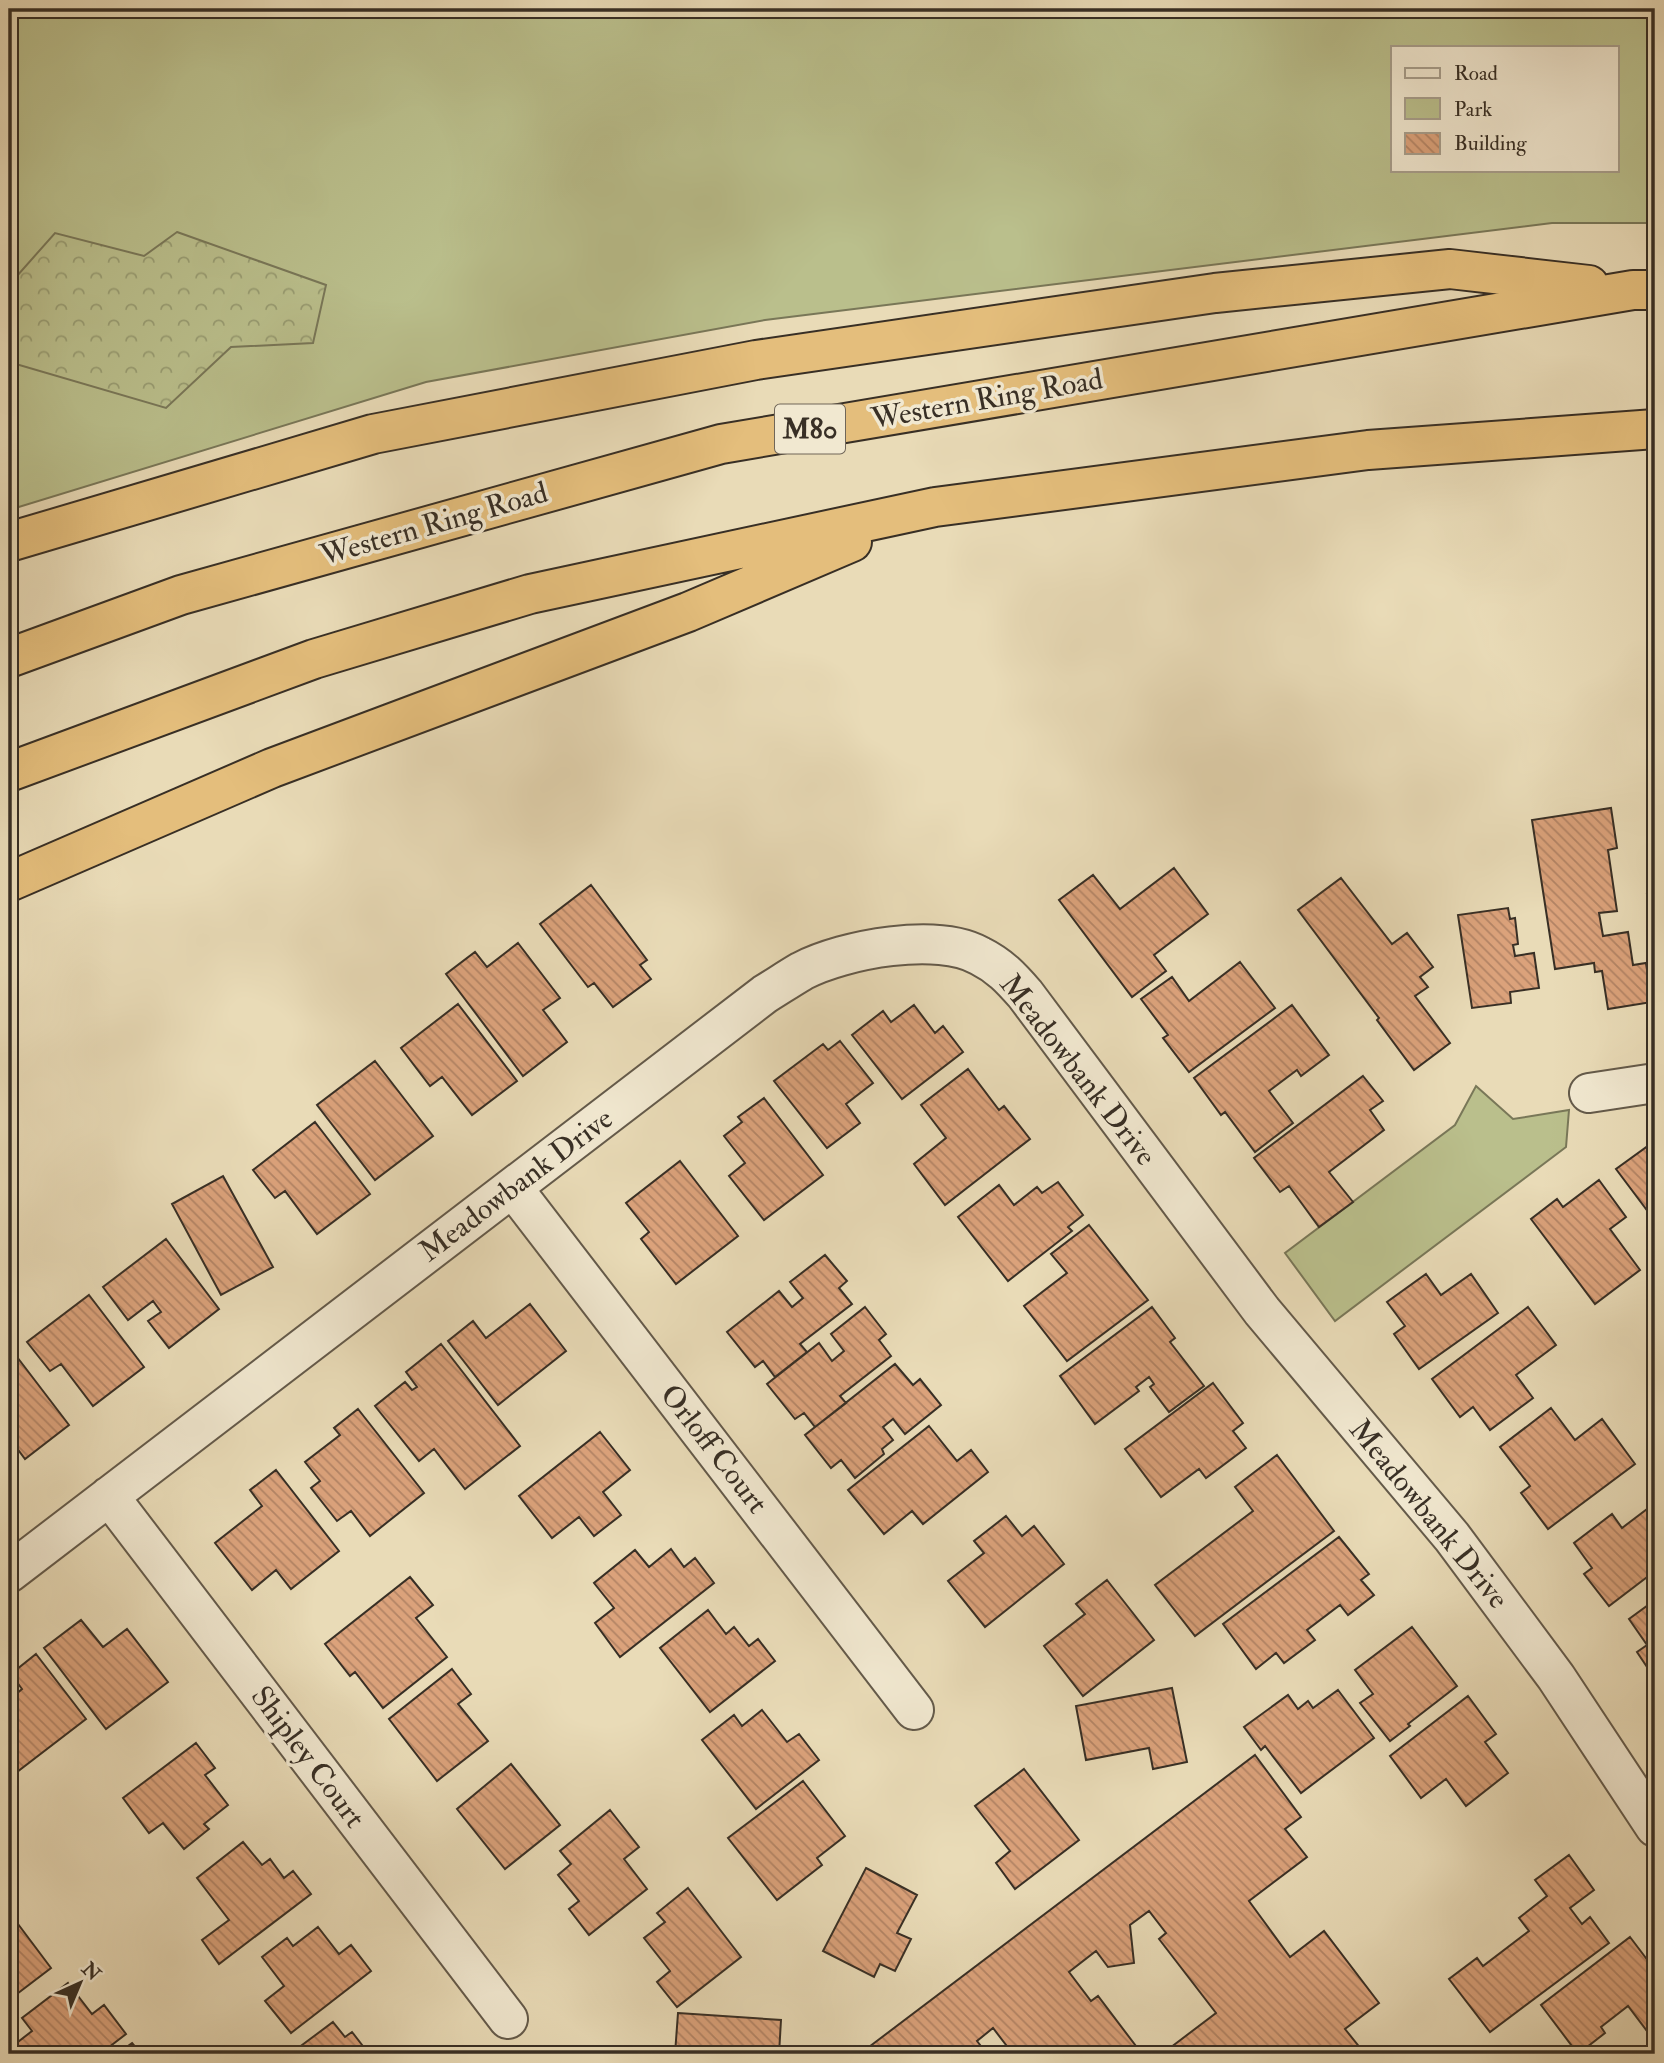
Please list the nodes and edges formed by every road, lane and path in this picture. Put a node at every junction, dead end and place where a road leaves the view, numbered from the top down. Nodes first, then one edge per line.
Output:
1 (1644, 290) edge
2 (1655, 429) edge
3 (934, 507) junction
4 (9, 542) edge
5 (9, 658) edge
6 (9, 772) edge
7 (9, 882) edge
8 (1655, 1083) edge
9 (1589, 1093) dead end
10 (513, 1188) junction
11 (109, 1496) junction
12 (9, 1573) edge
13 (914, 1710) dead end
14 (1655, 1827) edge
15 (508, 2019) dead end

1 - 4 highway
1 - 5 highway, Western Ring Road / M80
2 - 3 highway
3 - 6 highway
3 - 7 highway
8 - 9 street
10 - 11 street, Meadowbank Drive
10 - 13 street, Orloff Court
10 - 14 street, Meadowbank Drive
11 - 12 street, Meadowbank Drive
11 - 15 street, Shipley Court

